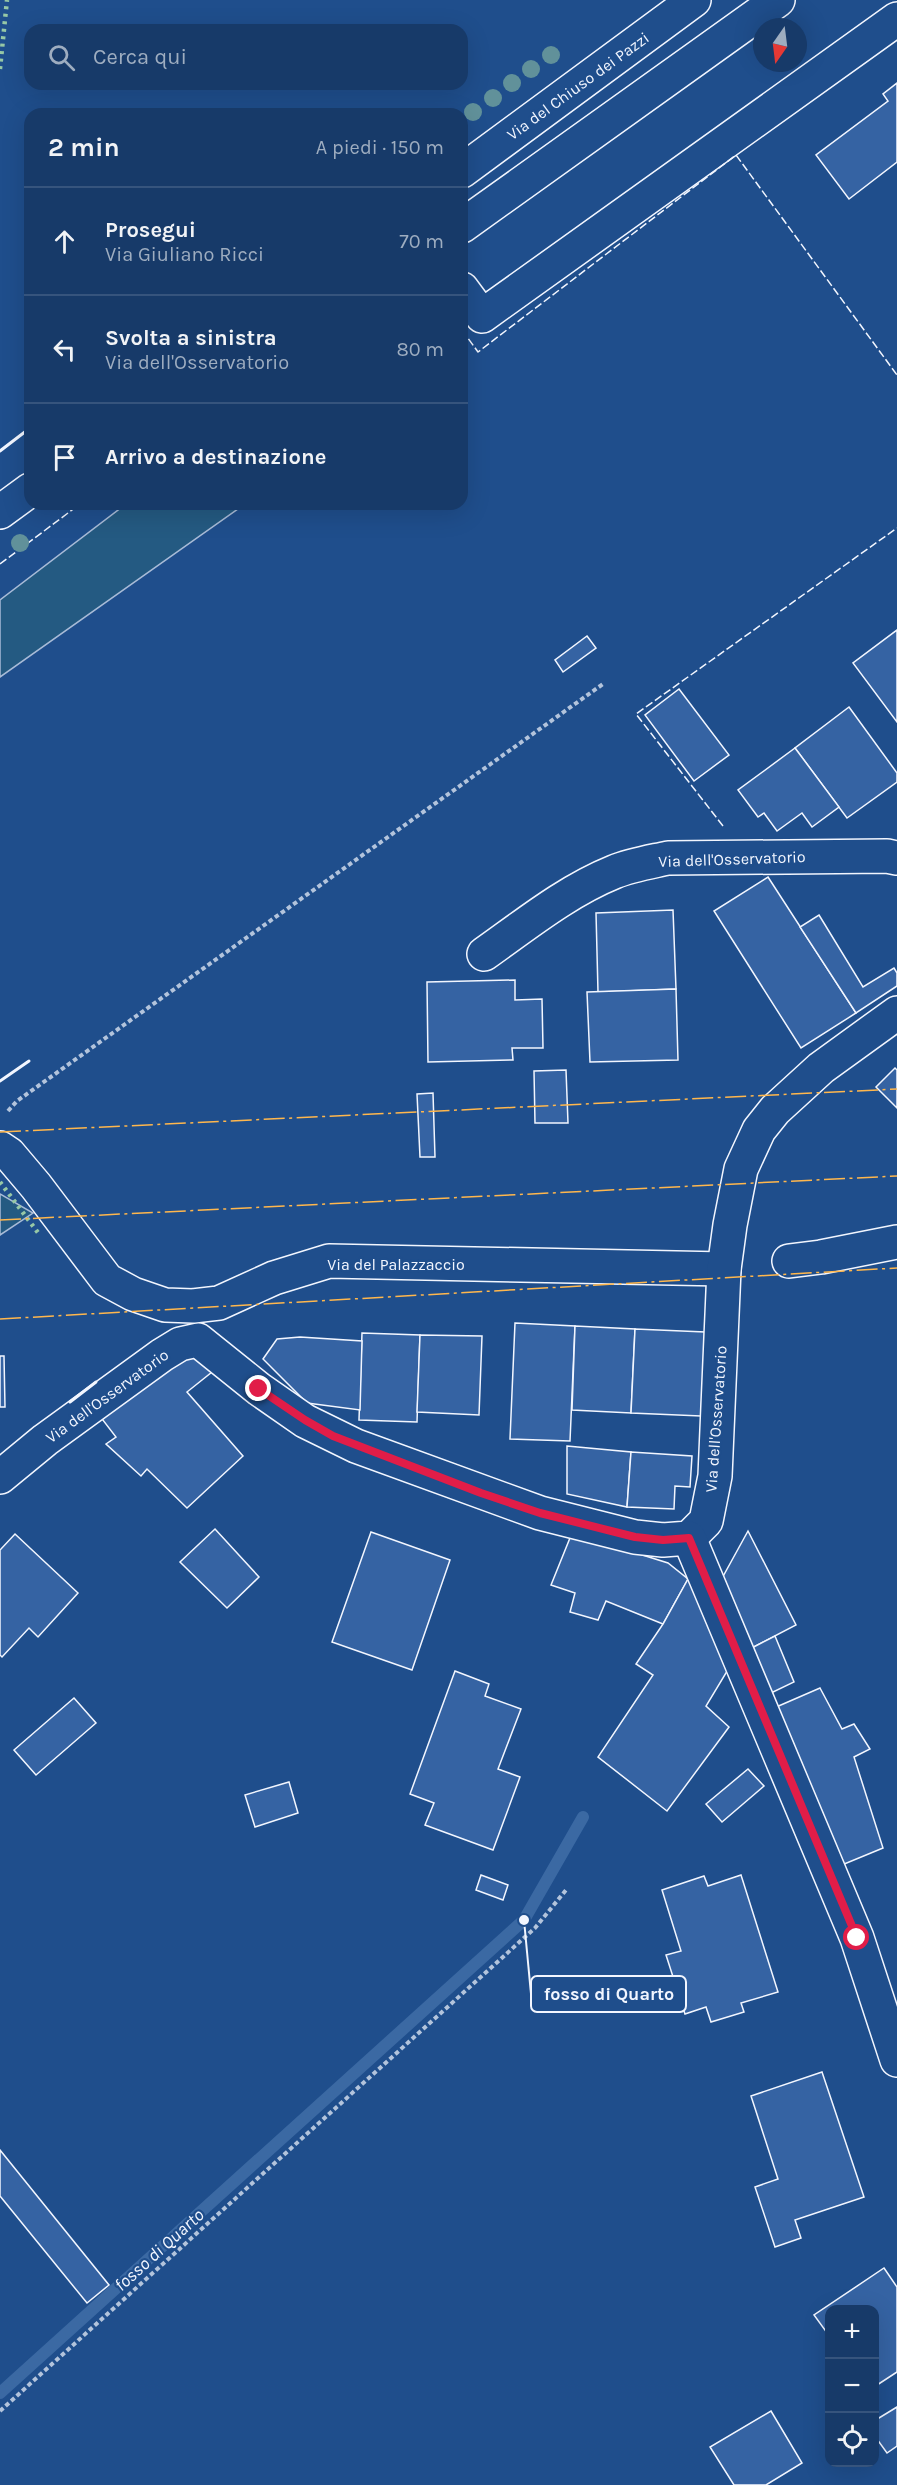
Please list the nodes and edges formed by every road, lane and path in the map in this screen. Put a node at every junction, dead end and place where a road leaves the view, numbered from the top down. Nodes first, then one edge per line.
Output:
1 (694, 0) edge
2 (778, 0) edge
3 (897, 19) edge
4 (468, 167) edge
5 (468, 222) edge
6 (468, 297) edge
7 (24, 494) edge
8 (0, 512) edge
9 (603, 684) dead end
10 (897, 858) edge
11 (484, 954) dead end
12 (897, 1013) edge
13 (6, 1114) dead end
14 (0, 1148) edge
15 (897, 1242) edge
16 (789, 1261) dead end
17 (724, 1269) junction
18 (0, 1477) edge
19 (689, 1538) junction
20 (566, 1890) dead end
21 (897, 2060) edge
22 (0, 2411) edge

1 - 4 street, Via del Chiuso dei Pazzi
2 - 5 street
3 - 6 street
7 - 8 street
9 - 13 path
10 - 11 street, Via dell'Osservatorio
12 - 17 street, Via dell'Osservatorio
14 - 17 street, Via del Palazzaccio
15 - 16 street
17 - 19 street, Via dell'Osservatorio
18 - 19 street, Via dell'Osservatorio
19 - 21 street
20 - 22 path

